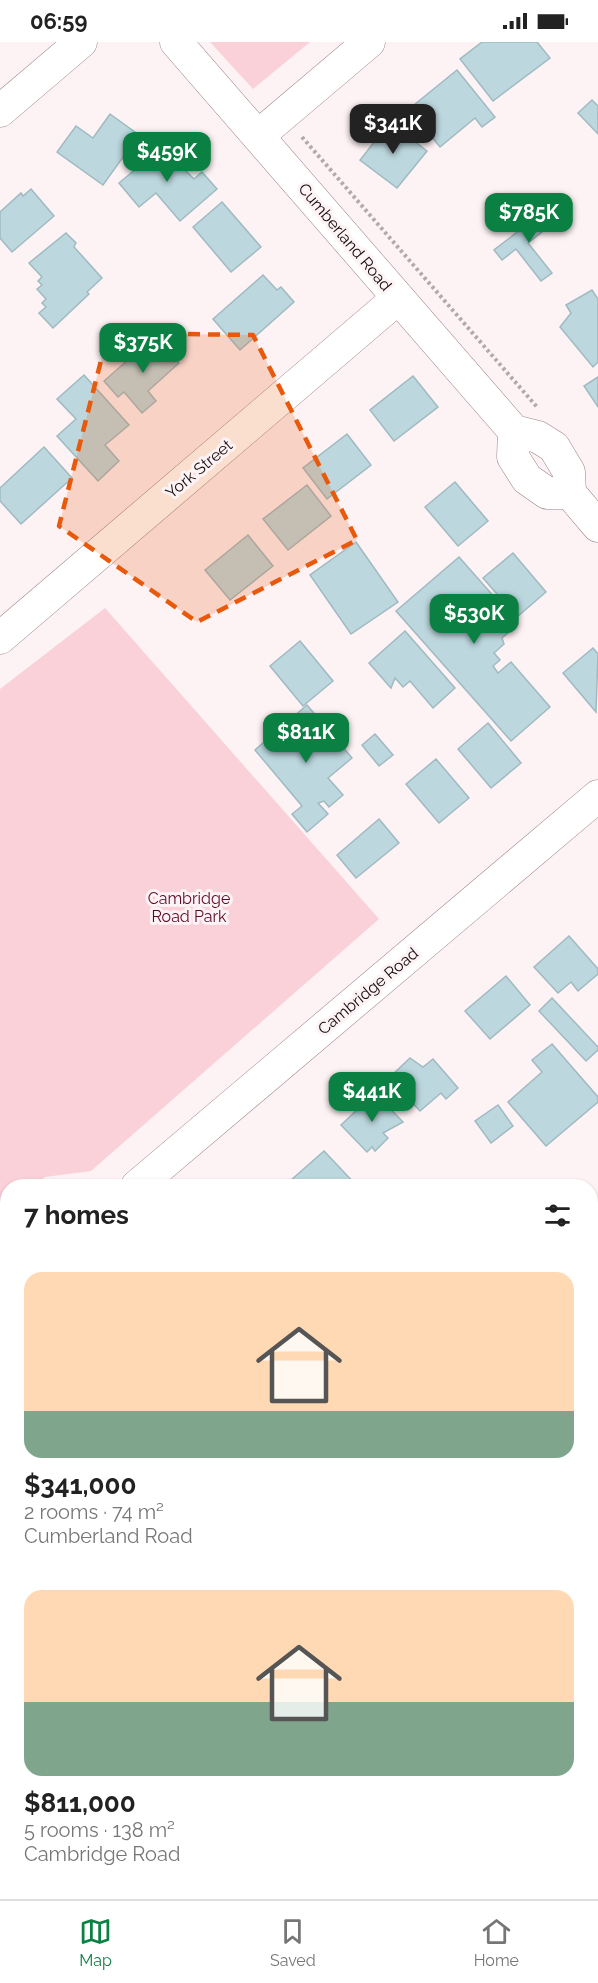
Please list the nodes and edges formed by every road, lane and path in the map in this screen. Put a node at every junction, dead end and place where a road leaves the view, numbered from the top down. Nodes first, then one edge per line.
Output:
1 (81, 42) edge
2 (176, 42) edge
3 (369, 42) edge
4 (0, 111) edge
5 (299, 134) dead end
6 (258, 136) junction
7 (397, 299) junction
8 (543, 414) dead end
9 (598, 526) edge
10 (0, 638) edge
11 (598, 796) edge
12 (145, 1179) edge

1 - 4 street
2 - 6 street, Cumberland Road
3 - 6 street
5 - 8 path
6 - 7 street, Cumberland Road
7 - 9 street, Cumberland Road
7 - 10 street, York Street
11 - 12 street, Cambridge Road

